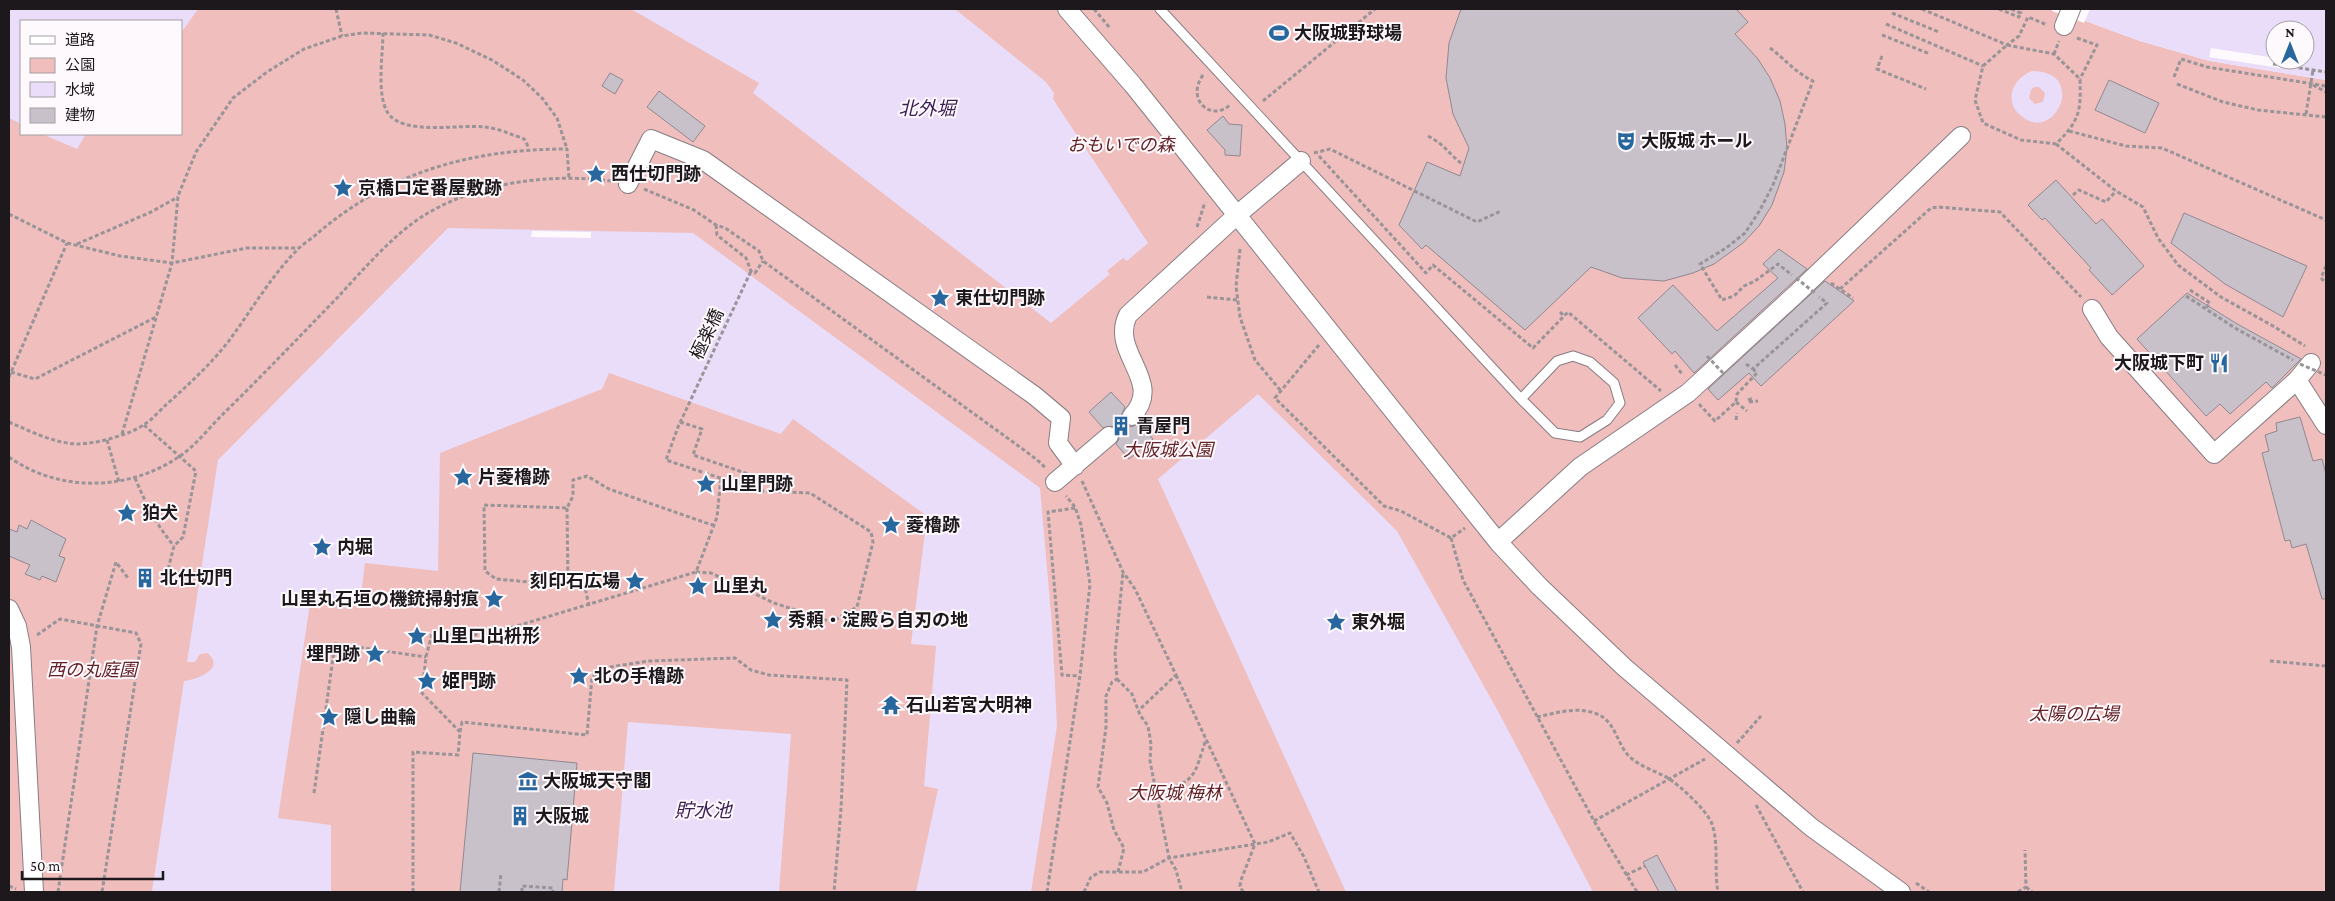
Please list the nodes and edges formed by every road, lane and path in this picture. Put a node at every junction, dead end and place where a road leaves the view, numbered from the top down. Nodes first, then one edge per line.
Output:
1 (336, 9) edge
2 (1067, 9) edge
3 (1094, 9) edge
4 (1160, 9) edge
5 (1375, 9) edge
6 (1922, 9) edge
7 (1999, 9) edge
8 (2011, 9) edge
9 (2071, 9) edge
10 (1892, 13) dead end
11 (1886, 24) dead end
12 (2064, 26) junction
13 (1113, 32) dead end
14 (1939, 32) dead end
15 (383, 33) junction
16 (1882, 35) dead end
17 (342, 36) junction
18 (2007, 45) junction
19 (1770, 48) dead end
20 (1930, 54) dead end
21 (1882, 56) dead end
22 (1211, 64) junction
23 (1983, 66) junction
24 (2313, 70) joint
25 (2326, 72) edge
26 (2174, 77) dead end
27 (2080, 79) junction
28 (2177, 84) dead end
29 (2311, 84) junction
30 (2326, 86) edge
31 (1926, 89) dead end
32 (2326, 92) edge
33 (1239, 94) junction
34 (1253, 109) junction
35 (2306, 114) junction
36 (2326, 117) edge
37 (2069, 131) junction
38 (1428, 136) dead end
39 (1961, 136) dead end
40 (2056, 144) junction
41 (529, 149) junction
42 (567, 149) junction
43 (1330, 149) dead end
44 (1308, 157) junction
45 (1462, 164) dead end
46 (569, 178) junction
47 (628, 184) junction
48 (2116, 191) junction
49 (2073, 195) dead end
50 (178, 196) junction
51 (1501, 211) dead end
52 (9, 214) edge
53 (1237, 215) junction
54 (2326, 220) edge
55 (716, 225) junction
56 (67, 243) junction
57 (77, 244) junction
58 (1241, 246) dead end
59 (299, 248) junction
60 (763, 261) junction
61 (172, 262) junction
62 (2326, 266) edge
63 (751, 271) junction
64 (2326, 283) edge
65 (2190, 290) dead end
66 (2186, 296) dead end
67 (1206, 297) dead end
68 (1853, 298) dead end
69 (1237, 300) junction
70 (2087, 303) joint
71 (2205, 309) junction
72 (1560, 312) dead end
73 (157, 316) junction
74 (1564, 316) junction
75 (1320, 345) dead end
76 (1707, 356) dead end
77 (2304, 364) junction
78 (1741, 368) dead end
79 (1753, 369) junction
80 (11, 372) junction
81 (2326, 375) edge
82 (9, 377) edge
83 (1729, 380) dead end
84 (1281, 391) junction
85 (1682, 398) junction
86 (1754, 398) dead end
87 (1521, 399) junction
88 (1758, 401) dead end
89 (1736, 402) junction
90 (1747, 411) dead end
91 (1737, 412) dead end
92 (1132, 416) dead end
93 (1736, 420) dead end
94 (9, 422) edge
95 (680, 422) junction
96 (144, 425) junction
97 (2326, 425) edge
98 (122, 434) junction
99 (1109, 436) dead end
100 (107, 440) junction
101 (180, 456) junction
102 (9, 457) edge
103 (1075, 466) junction
104 (135, 478) junction
105 (721, 478) junction
106 (119, 482) junction
107 (1055, 482) junction
108 (747, 486) junction
109 (567, 508) junction
110 (1075, 508) junction
111 (1479, 518) junction
112 (715, 526) junction
113 (1451, 538) junction
114 (1498, 542) junction
115 (174, 546) junction
116 (696, 572) junction
117 (1123, 572) junction
118 (128, 578) dead end
119 (568, 584) junction
120 (164, 585) dead end
121 (590, 606) junction
122 (9, 609) edge
123 (60, 619) dead end
124 (97, 626) junction
125 (426, 656) junction
126 (2270, 661) dead end
127 (2326, 666) edge
128 (1176, 675) junction
129 (1080, 676) junction
130 (1117, 679) junction
131 (1139, 710) junction
132 (1761, 716) dead end
133 (1537, 717) junction
134 (460, 732) junction
135 (1206, 739) junction
136 (1738, 742) junction
137 (1726, 743) junction
138 (1744, 748) dead end
139 (1669, 779) junction
140 (1156, 791) junction
141 (314, 793) dead end
142 (1756, 803) dead end
143 (1594, 821) junction
144 (1255, 844) junction
145 (2026, 850) dead end
146 (1169, 858) junction
147 (1645, 866) dead end
148 (1118, 872) junction
149 (501, 873) dead end
150 (1626, 875) junction
151 (1908, 887) edge
152 (2026, 887) junction
153 (34, 892) edge
154 (58, 892) edge
155 (102, 892) edge
156 (414, 892) edge
157 (499, 892) edge
158 (522, 892) edge
159 (553, 892) edge
160 (834, 892) edge
161 (1047, 892) edge
162 (1084, 892) edge
163 (1182, 892) edge
164 (1243, 892) edge
165 (1320, 892) edge
166 (1636, 892) edge
167 (1718, 892) edge
168 (1803, 892) edge
169 (1929, 892) edge
170 (2018, 892) edge
171 (2032, 892) edge

1 - 17 path
2 - 53 street
3 - 13 path
4 - 22 lane
5 - 34 path
6 - 18 path
7 - 8 path
9 - 12 street
10 - 14 path
11 - 23 path
12 - 18 path
12 - 27 path
15 - 17 path
15 - 41 path
15 - 42 path
16 - 20 path
17 - 50 path
18 - 23 path
18 - 27 path
19 - 79 path, bridge
21 - 31 path
22 - 33 lane
22 - 33 path
23 - 40 path
24 - 25 path
24 - 29 path
26 - 29 path
27 - 37 path
28 - 35 path
29 - 30 path
29 - 32 path
29 - 35 path
33 - 34 lane
34 - 44 lane
35 - 36 path
37 - 40 path
37 - 54 path
38 - 45 path
39 - 85 street
40 - 48 path
41 - 42 path
41 - 59 path
42 - 46 path
43 - 51 path
44 - 53 street
44 - 74 path
44 - 87 lane
46 - 47 path
46 - 101 path
47 - 55 path
47 - 103 street
48 - 49 path
48 - 77 path
50 - 57 path
50 - 61 path
52 - 56 path
53 - 92 street
53 - 111 street
55 - 60 path
55 - 63 path
56 - 57 path
56 - 80 path
57 - 61 path
58 - 69 path
59 - 61 path
59 - 96 path
60 - 63 path
60 - 107 path
61 - 73 path
62 - 64 path
63 - 95 path, 極楽橋
65 - 71 path
66 - 71 path
67 - 69 path
68 - 70 path
69 - 84 path
70 - 77 street
71 - 77 path
72 - 74 path
73 - 80 path
73 - 98 path
74 - 85 path
75 - 84 path
76 - 83 path, bridge
77 - 81 path, bridge
77 - 97 street
78 - 79 path
79 - 89 path
80 - 82 path
84 - 113 path
85 - 89 path
85 - 114 street
86 - 88 path
87 - 87 lane
89 - 90 path
91 - 93 path
94 - 100 path
95 - 105 path, 極楽橋
95 - 108 path
96 - 98 path
96 - 101 path
98 - 100 path
99 - 103 street
100 - 106 path
101 - 104 path
101 - 115 path
102 - 106 path
103 - 107 street
103 - 117 path
104 - 106 path
104 - 115 path
105 - 108 path
105 - 112 path
107 - 110 path
108 - 116 path
109 - 112 path
109 - 119 path
109 - 119 path
110 - 129 path
110 - 129 path
111 - 113 path
111 - 114 street
112 - 116 path
113 - 133 path
114 - 137 street
115 - 120 path
116 - 121 path
117 - 128 path
117 - 130 path
118 - 124 path
119 - 121 path
121 - 125 path
122 - 153 street
123 - 124 path
124 - 154 path
124 - 155 path
125 - 134 path
125 - 141 path
126 - 127 path
128 - 131 path
128 - 135 path
129 - 161 path
130 - 131 path
130 - 148 path
131 - 140 path
132 - 136 path
133 - 139 path
133 - 143 path
134 - 156 path
134 - 160 path
135 - 140 path
135 - 144 path
136 - 137 path
136 - 137 path
136 - 138 path
137 - 139 path
137 - 151 street
139 - 143 path
139 - 167 path
140 - 146 path
142 - 168 path
143 - 150 path
144 - 146 path
144 - 164 path
144 - 165 path
145 - 152 path
146 - 148 path
146 - 163 path
147 - 150 path
148 - 162 path
149 - 157 path
150 - 166 path
151 - 169 path
152 - 170 path
152 - 171 path
158 - 159 path

